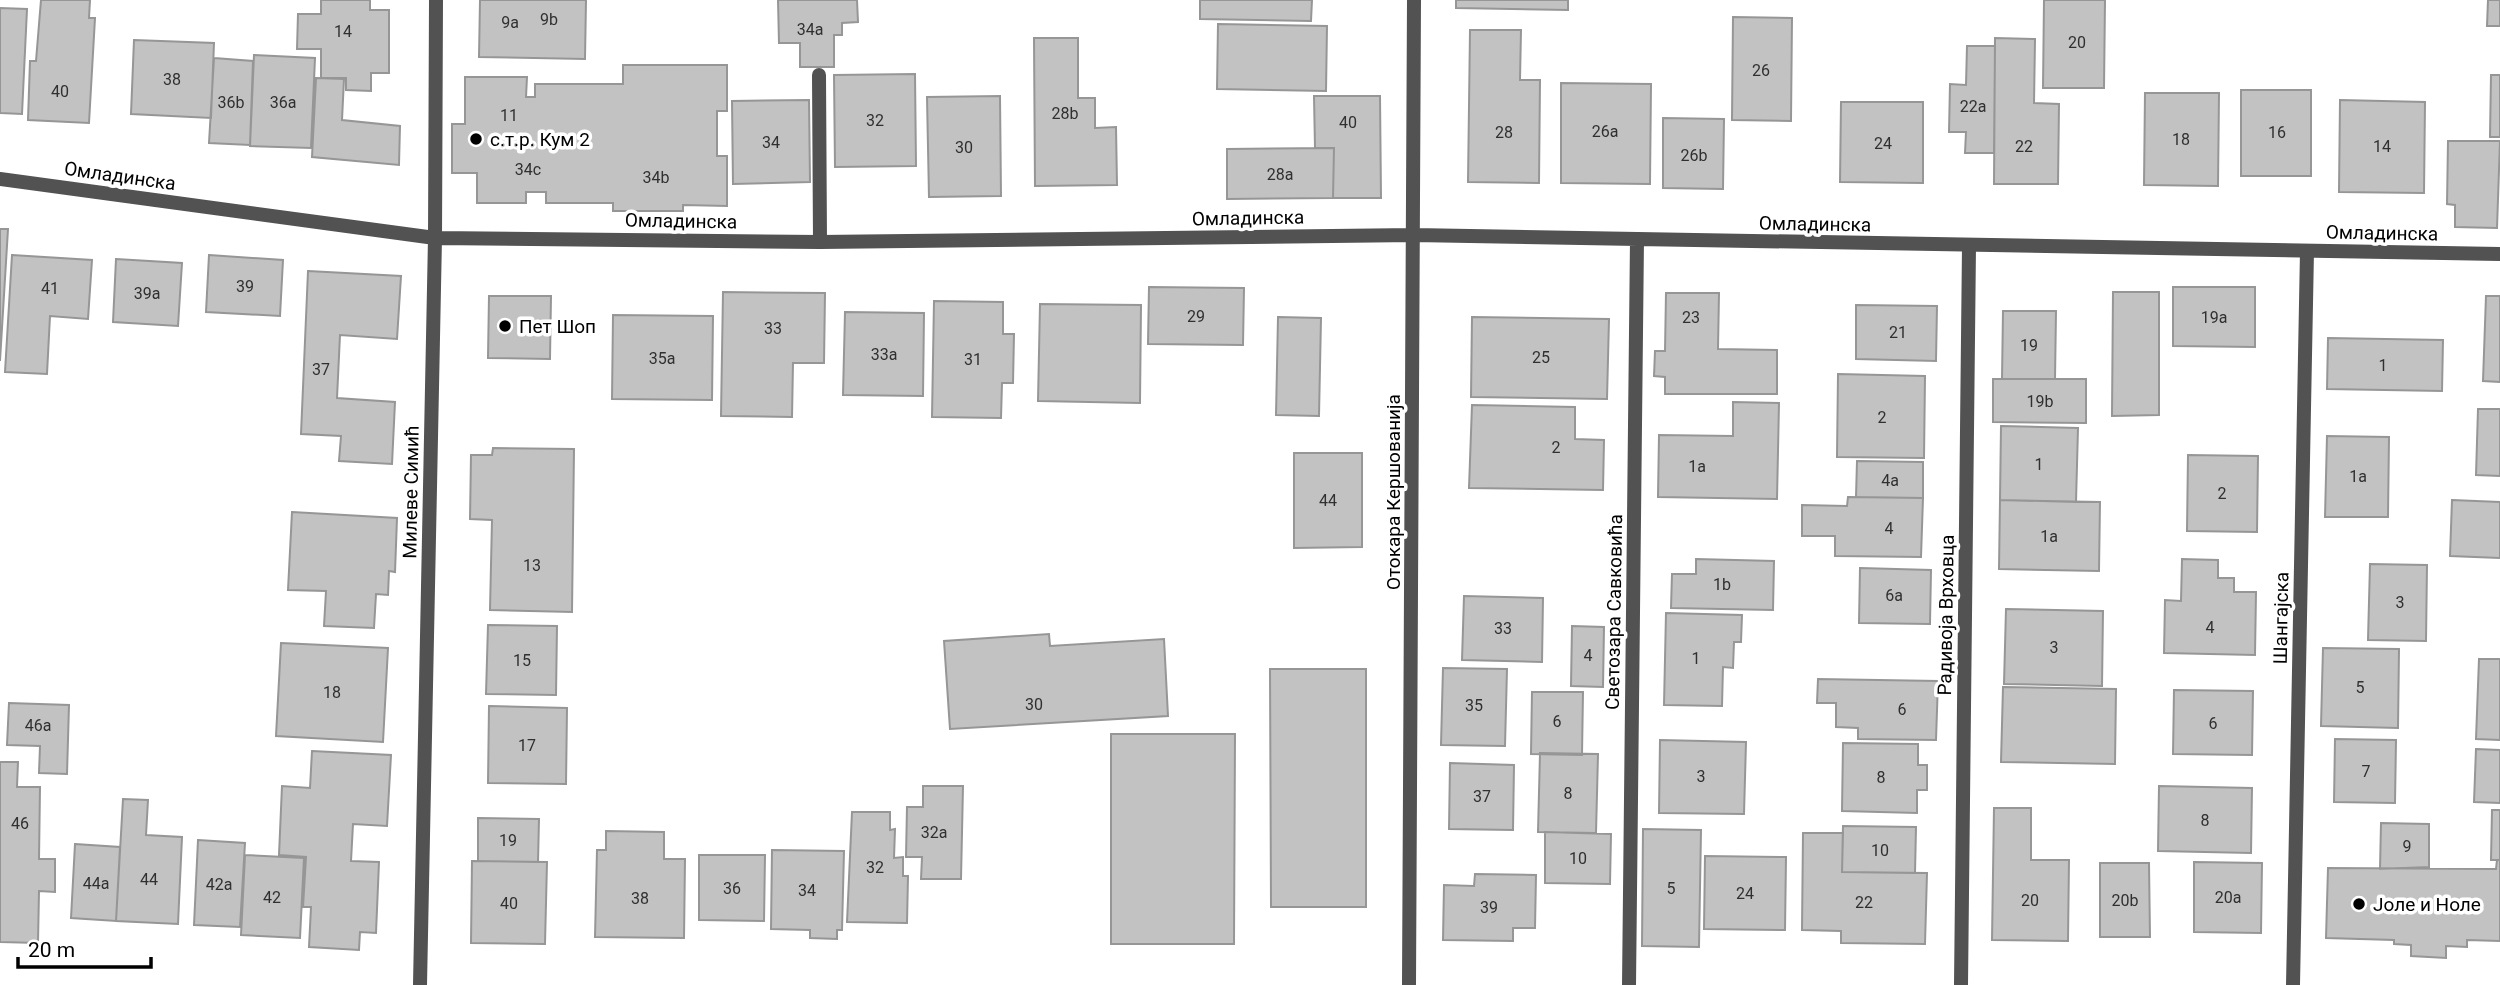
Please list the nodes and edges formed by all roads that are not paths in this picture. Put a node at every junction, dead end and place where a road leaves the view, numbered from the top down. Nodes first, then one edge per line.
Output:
1 (436, 0) edge
2 (1414, 0) edge
3 (820, 75) dead end
4 (0, 179) edge
5 (1414, 235) junction
6 (435, 238) junction
7 (1637, 239) junction
8 (820, 242) junction
9 (1969, 246) junction
10 (2307, 251) junction
11 (2500, 254) edge
12 (420, 985) edge
13 (1409, 985) edge
14 (1629, 985) edge
15 (1961, 985) edge
16 (2293, 985) edge

1 - 6 street, Милеве Симић
2 - 5 street, Отокара Кершованија
3 - 8 street
4 - 6 street, Омладинска
5 - 7 street, Омладинска
5 - 8 street, Омладинска
5 - 13 street, Отокара Кершованија
6 - 8 street, Омладинска
6 - 12 street, Милеве Симић
7 - 9 street, Омладинска
7 - 14 street, Светозара Савковића
9 - 10 street, Омладинска
9 - 15 street, Радивоја Врховца
10 - 11 street, Омладинска
10 - 16 street, Шангајска

